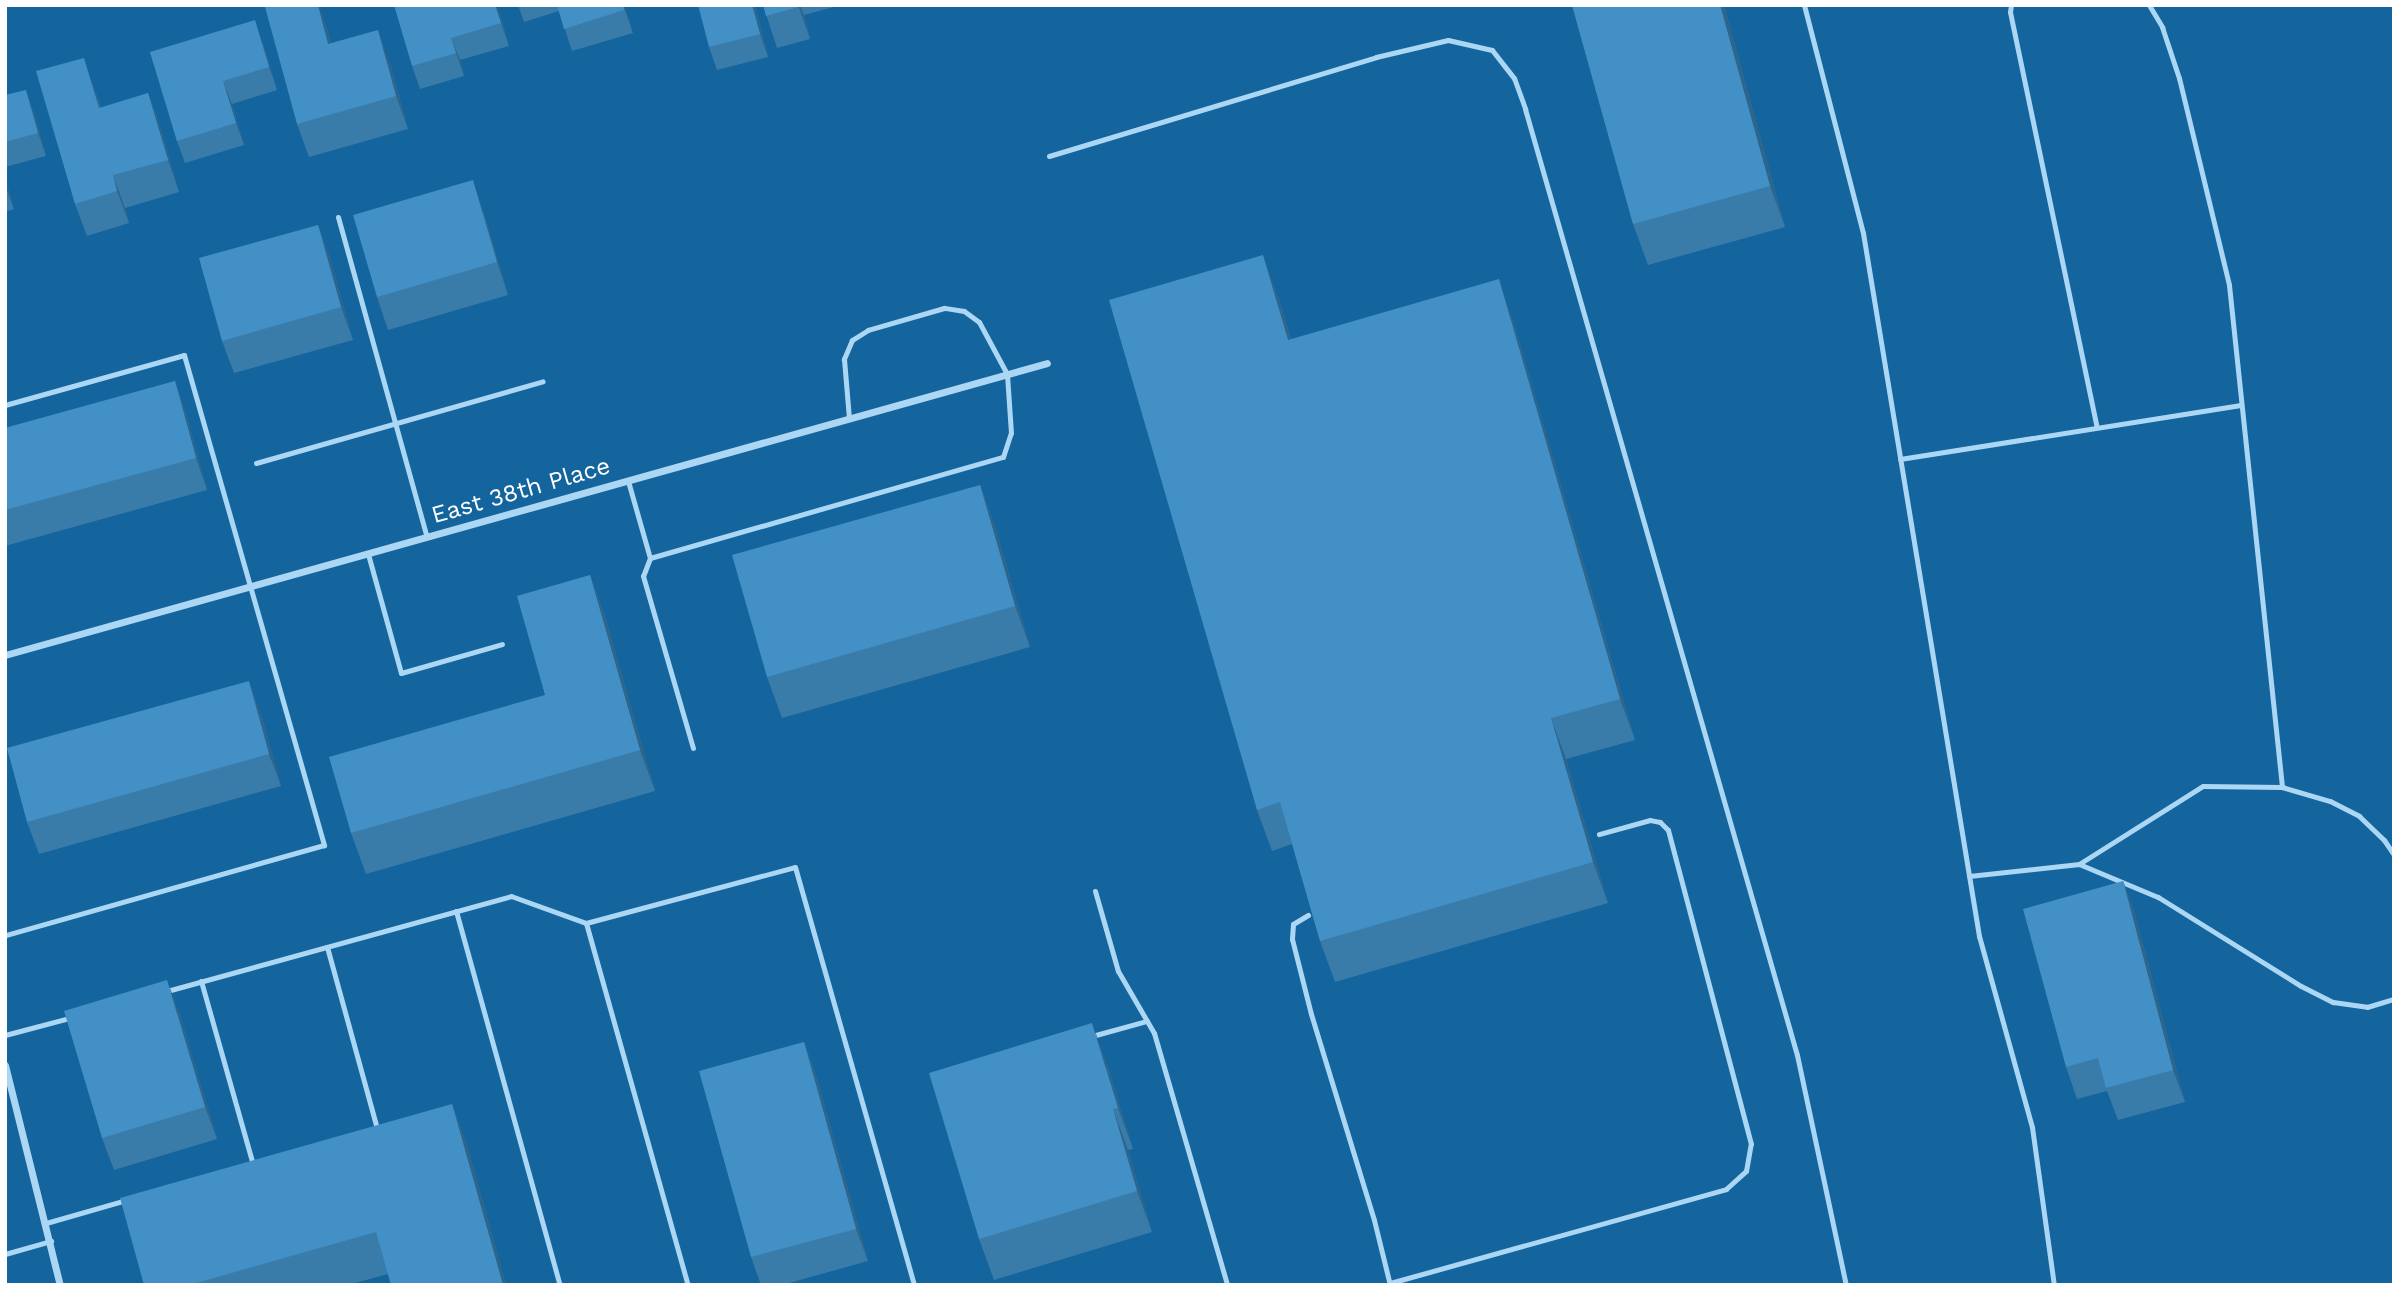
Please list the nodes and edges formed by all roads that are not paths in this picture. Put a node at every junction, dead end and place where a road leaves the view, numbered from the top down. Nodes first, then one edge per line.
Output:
1 (1804, 5) edge
2 (2011, 5) edge
3 (2149, 5) edge
4 (1049, 156) dead end
5 (338, 217) dead end
6 (1047, 363) dead end
7 (1007, 374) junction
8 (543, 381) dead end
9 (5, 405) edge
10 (2241, 405) junction
11 (849, 418) junction
12 (396, 423) junction
13 (2097, 427) junction
14 (1900, 458) junction
15 (256, 463) dead end
16 (628, 481) junction
17 (427, 537) junction
18 (368, 554) junction
19 (650, 558) junction
20 (250, 587) junction
21 (502, 644) dead end
22 (5, 655) edge
23 (693, 748) dead end
24 (2282, 787) junction
25 (1599, 834) dead end
26 (2394, 855) edge
27 (2078, 864) junction
28 (1969, 876) junction
29 (1095, 891) dead end
30 (456, 911) junction
31 (1308, 915) edge
32 (586, 923) junction
33 (5, 935) edge
34 (327, 947) junction
35 (201, 981) junction
36 (162, 992) edge
37 (2394, 999) edge
38 (84, 1014) edge
39 (1147, 1021) junction
40 (5, 1035) edge
41 (1084, 1039) edge
42 (5, 1065) edge
43 (365, 1133) edge
44 (265, 1161) edge
45 (253, 1165) junction
46 (240, 1168) edge
47 (136, 1197) edge
48 (46, 1223) junction
49 (51, 1241) junction
50 (5, 1254) edge
51 (1227, 1283) edge
52 (1390, 1284) edge
53 (60, 1285) edge
54 (560, 1285) edge
55 (688, 1285) edge
56 (914, 1285) edge
57 (1218, 1285) edge
58 (1846, 1285) edge
59 (2054, 1285) edge

1 - 14 lane
2 - 13 lane
3 - 10 lane
4 - 58 lane
5 - 12 lane
6 - 7 street, East 38th Place
7 - 11 street, East 38th Place
7 - 11 lane
7 - 19 lane
8 - 12 lane
9 - 20 lane
10 - 13 lane
10 - 24 lane
11 - 16 street, East 38th Place
12 - 15 lane
12 - 17 lane
13 - 14 lane
14 - 28 lane
16 - 17 street, East 38th Place
16 - 19 lane
17 - 18 street, East 38th Place
18 - 20 street, East 38th Place
18 - 21 lane
19 - 23 lane
20 - 22 street, East 38th Place
20 - 33 lane
24 - 26 lane
24 - 27 lane
25 - 52 lane
27 - 28 lane
27 - 37 lane
28 - 59 lane
29 - 39 lane
30 - 32 lane
30 - 34 lane
30 - 54 lane
31 - 52 lane
32 - 55 lane
32 - 56 lane
34 - 35 lane
34 - 43 lane
35 - 36 lane
35 - 45 lane
38 - 40 lane
39 - 41 lane
39 - 51 lane
42 - 48 street
44 - 45 lane
45 - 46 lane
47 - 48 lane
48 - 49 street
49 - 50 lane
49 - 53 street
51 - 57 lane

